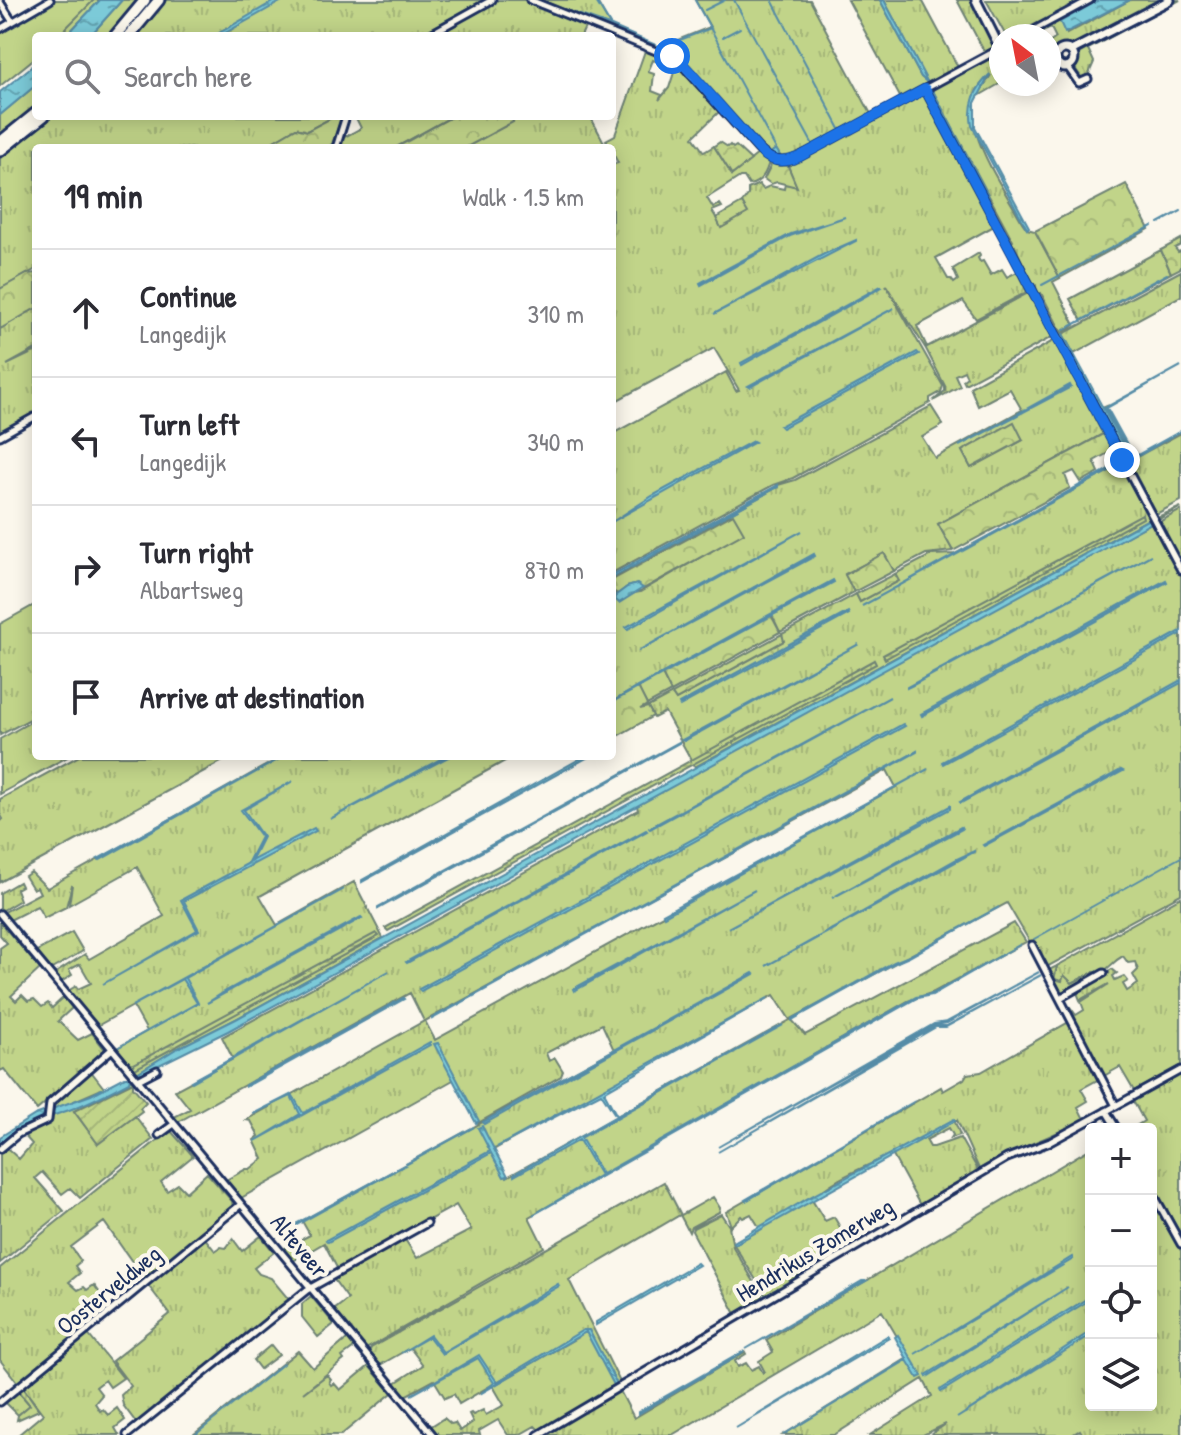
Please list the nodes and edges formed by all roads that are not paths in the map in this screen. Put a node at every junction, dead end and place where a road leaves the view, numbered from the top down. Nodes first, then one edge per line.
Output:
1 (50, 0) edge
2 (145, 0) edge
3 (159, 0) edge
4 (492, 0) edge
5 (530, 0) edge
6 (976, 0) edge
7 (1090, 0) edge
8 (1170, 0) edge
9 (0, 2) edge
10 (12, 22) junction
11 (1045, 24) edge
12 (989, 25) edge
13 (0, 29) edge
14 (118, 32) edge
15 (132, 32) edge
16 (434, 32) edge
17 (610, 32) edge
18 (616, 34) edge
19 (1061, 50) edge
20 (989, 52) edge
21 (1072, 53) junction
22 (1061, 64) edge
23 (1069, 65) junction
24 (1088, 79) dead end
25 (925, 89) junction
26 (32, 116) edge
27 (39, 120) edge
28 (345, 120) edge
29 (0, 142) edge
30 (337, 144) edge
31 (0, 151) edge
32 (32, 418) edge
33 (0, 436) edge
34 (1181, 570) edge
35 (0, 914) edge
36 (1032, 945) dead end
37 (1104, 973) dead end
38 (1060, 998) junction
39 (112, 1049) junction
40 (157, 1070) dead end
41 (1181, 1070) edge
42 (138, 1080) junction
43 (1116, 1106) junction
44 (1106, 1111) junction
45 (1113, 1123) edge
46 (174, 1124) junction
47 (159, 1135) dead end
48 (0, 1149) edge
49 (1154, 1195) edge
50 (240, 1205) junction
51 (427, 1223) dead end
52 (1181, 1244) edge
53 (310, 1288) junction
54 (0, 1402) edge
55 (127, 1435) edge
56 (433, 1435) edge
57 (538, 1435) edge

1 - 10 street
2 - 14 highway
3 - 15 highway
4 - 16 street
5 - 17 street
6 - 12 main road
7 - 11 street
8 - 21 main road
9 - 10 street
10 - 13 street
18 - 25 street
19 - 21 main road
20 - 25 street
21 - 23 main road
22 - 23 main road
23 - 24 street
25 - 34 street
26 - 29 highway
27 - 31 highway
28 - 30 street
32 - 33 street
35 - 39 street, Alteveer
36 - 38 street
37 - 38 street
38 - 43 street
39 - 42 street, Alteveer
39 - 48 street
40 - 42 street
41 - 43 street, Hendrikus Zomerweg
42 - 46 street, Alteveer
43 - 44 street, Hendrikus Zomerweg
44 - 45 street
44 - 57 street, Hendrikus Zomerweg
46 - 47 street
46 - 50 street, Alteveer
49 - 52 street
50 - 53 street, Alteveer
50 - 54 street, Oosterveldweg
51 - 53 street
53 - 55 street
53 - 56 street, Alteveer

